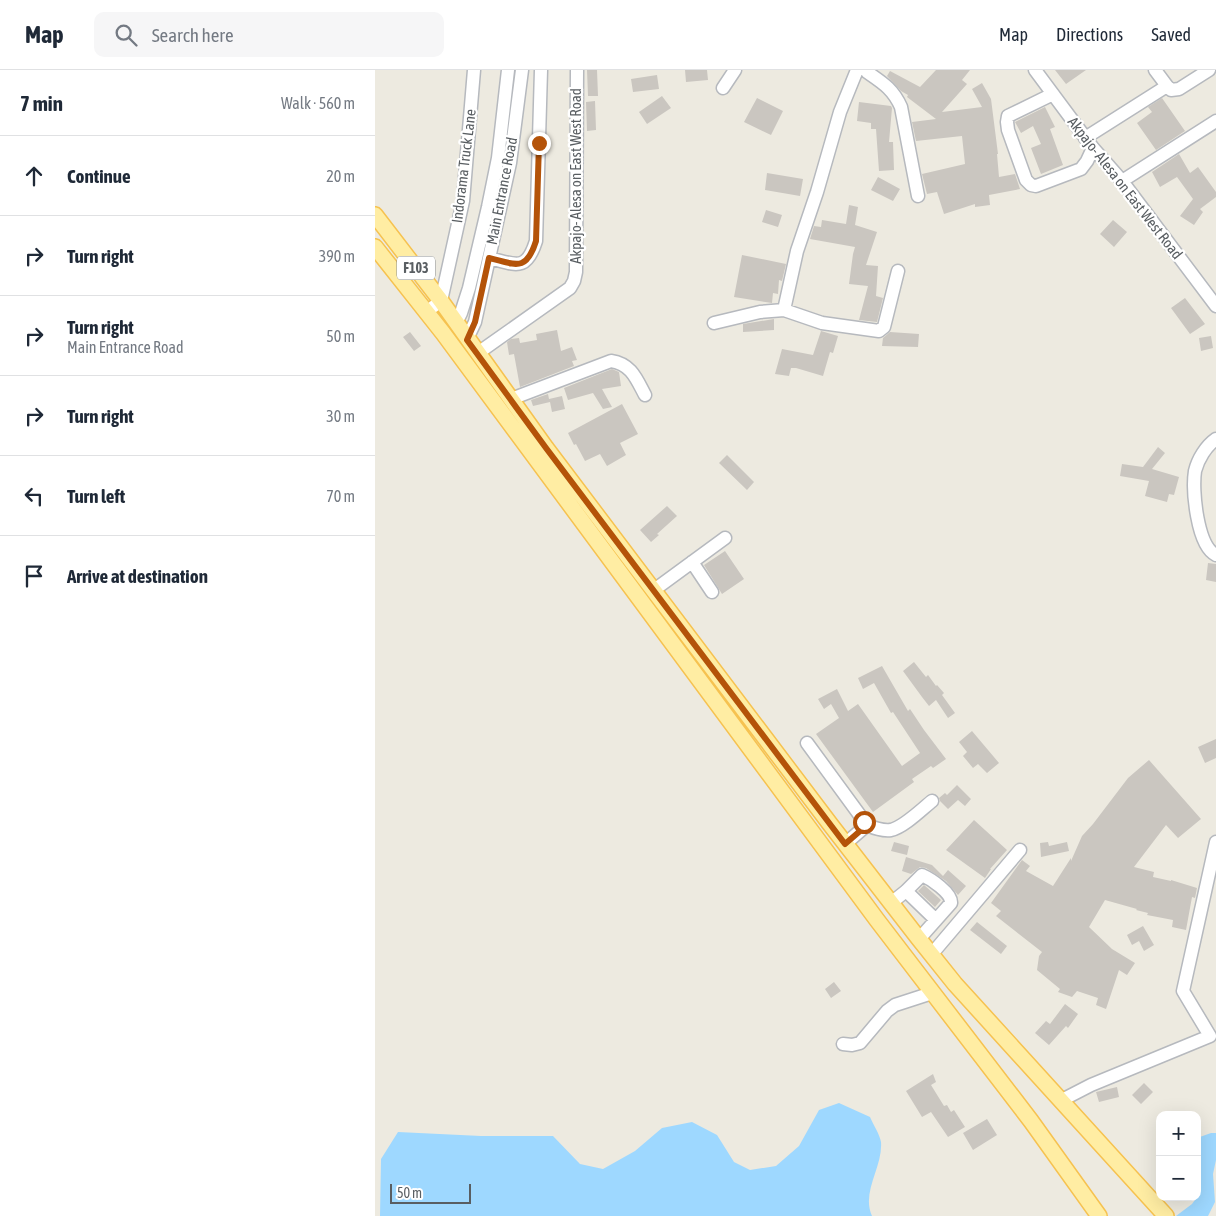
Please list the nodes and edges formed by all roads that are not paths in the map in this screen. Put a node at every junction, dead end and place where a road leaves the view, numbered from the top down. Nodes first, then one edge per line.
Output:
1 (474, 70) edge
2 (508, 70) edge
3 (522, 70) edge
4 (541, 70) edge
5 (577, 70) edge
6 (735, 70) edge
7 (1035, 70) edge
8 (1155, 70) edge
9 (1209, 70) edge
10 (865, 71) edge
11 (1167, 86) junction
12 (723, 88) dead end
13 (1053, 94) junction
14 (1216, 121) edge
15 (1089, 143) junction
16 (1122, 181) junction
17 (918, 196) dead end
18 (375, 215) edge
19 (375, 248) edge
20 (489, 258) junction
21 (898, 271) dead end
22 (441, 302) junction
23 (1216, 305) edge
24 (785, 310) junction
25 (426, 312) junction
26 (456, 323) junction
27 (714, 323) dead end
28 (467, 340) junction
29 (478, 353) junction
30 (645, 395) dead end
31 (511, 399) junction
32 (1216, 439) edge
33 (725, 538) dead end
34 (1216, 555) edge
35 (692, 562) junction
36 (654, 590) junction
37 (713, 592) dead end
38 (807, 743) dead end
39 (932, 801) dead end
40 (867, 825) junction
41 (1216, 842) edge
42 (845, 844) junction
43 (1020, 850) dead end
44 (906, 891) junction
45 (891, 903) junction
46 (936, 920) junction
47 (919, 939) junction
48 (931, 955) junction
49 (932, 993) junction
50 (1213, 1035) edge
51 (843, 1044) dead end
52 (1060, 1102) junction
53 (1163, 1212) edge
54 (1099, 1216) edge

1 - 22 street, Indorama Truck Lane
2 - 26 street
3 - 20 street, Main Entrance Road
4 - 20 street
5 - 29 street, Akpajo- Alesa on East West Road
6 - 12 street
7 - 13 street, Akpajo- Alesa on East West Road
8 - 11 street
9 - 11 street
10 - 17 street
10 - 24 street
11 - 15 street
13 - 15 street, Akpajo- Alesa on East West Road
13 - 15 street
14 - 16 street
15 - 16 street, Akpajo- Alesa on East West Road
16 - 23 street, Akpajo- Alesa on East West Road
18 - 22 main road, F103
19 - 25 main road, F103
20 - 28 street, Main Entrance Road
21 - 24 street
22 - 25 street
22 - 26 main road, F103
24 - 27 street
25 - 49 main road, F103
26 - 28 main road, F103
28 - 29 main road, F103
29 - 31 main road, F103
30 - 31 street
31 - 36 main road, F103
32 - 34 street
33 - 35 street
35 - 36 street
35 - 37 street
36 - 42 main road, F103
38 - 40 street
39 - 40 street
40 - 42 street
41 - 50 street
42 - 45 main road, F103
43 - 48 street
44 - 45 street
44 - 46 street
44 - 46 street
45 - 47 main road, F103
46 - 47 street
47 - 48 main road, F103
48 - 52 main road, F103
49 - 51 street
49 - 54 main road, F103
50 - 52 street
52 - 53 main road, F103

